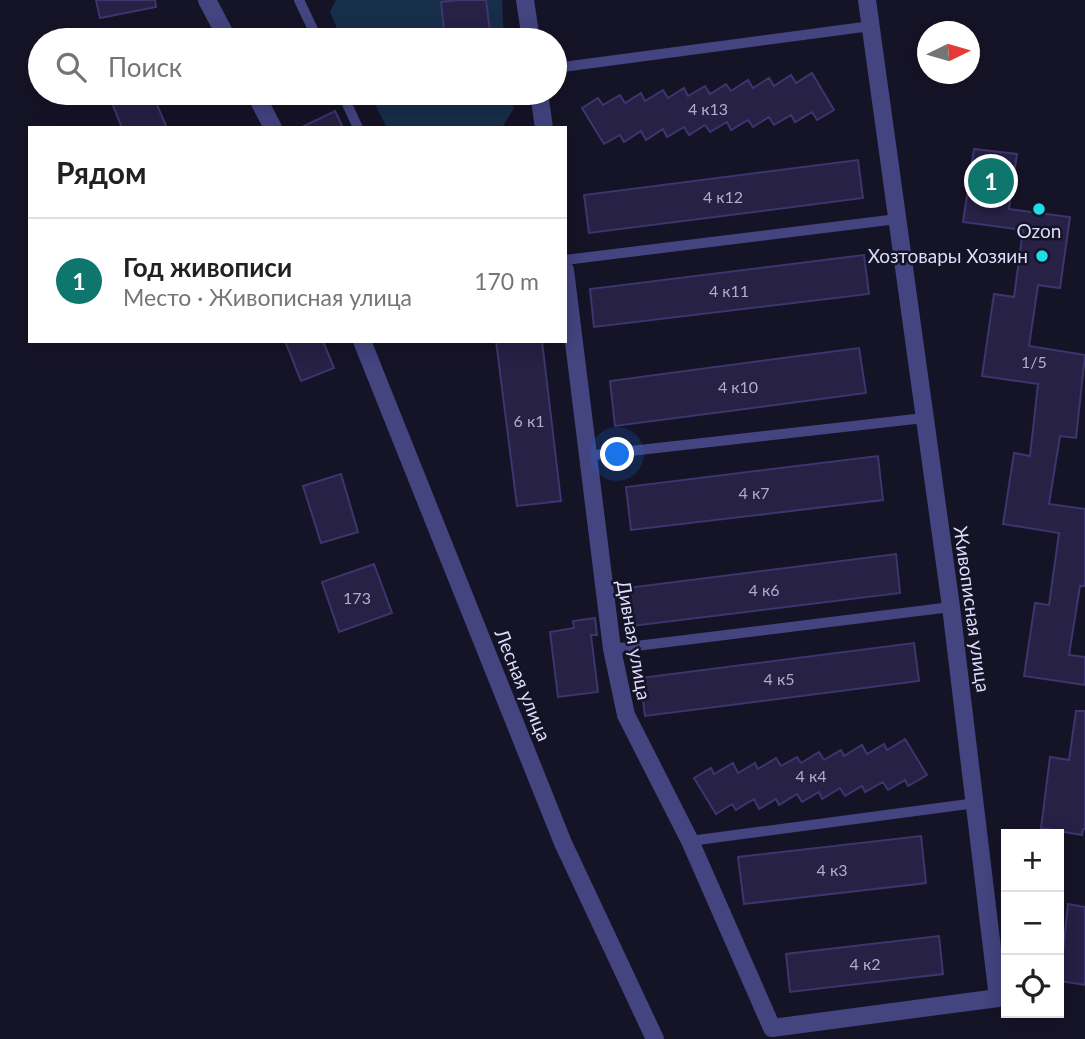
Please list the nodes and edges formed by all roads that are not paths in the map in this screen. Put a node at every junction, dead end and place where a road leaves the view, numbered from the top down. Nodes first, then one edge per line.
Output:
1 (207, 0) edge
2 (299, 0) edge
3 (525, 0) edge
4 (867, 0) edge
5 (871, 26) junction
6 (222, 28) edge
7 (312, 28) edge
8 (529, 28) edge
9 (567, 66) edge
10 (261, 105) edge
11 (347, 105) edge
12 (540, 105) edge
13 (271, 126) edge
14 (357, 126) edge
15 (544, 126) edge
16 (897, 219) junction
17 (567, 260) edge
18 (567, 288) edge
19 (363, 343) edge
20 (924, 418) junction
21 (586, 456) junction
22 (951, 607) junction
23 (612, 649) junction
24 (976, 803) junction
25 (690, 841) junction
26 (772, 1028) joint
27 (655, 1039) edge

1 - 6 street
2 - 7 lane
3 - 8 street
4 - 5 street, Живописная улица
5 - 9 lane
5 - 16 street, Живописная улица
10 - 13 street
11 - 14 lane
12 - 15 street
16 - 17 lane
16 - 20 street, Живописная улица
18 - 21 street, Дивная улица
19 - 27 street, Лесная улица
20 - 21 lane
20 - 22 street, Живописная улица
21 - 23 street, Дивная улица
22 - 23 lane
22 - 24 street, Живописная улица
23 - 25 street, Дивная улица
24 - 25 lane
24 - 26 street, Живописная улица
25 - 26 street, Дивная улица

